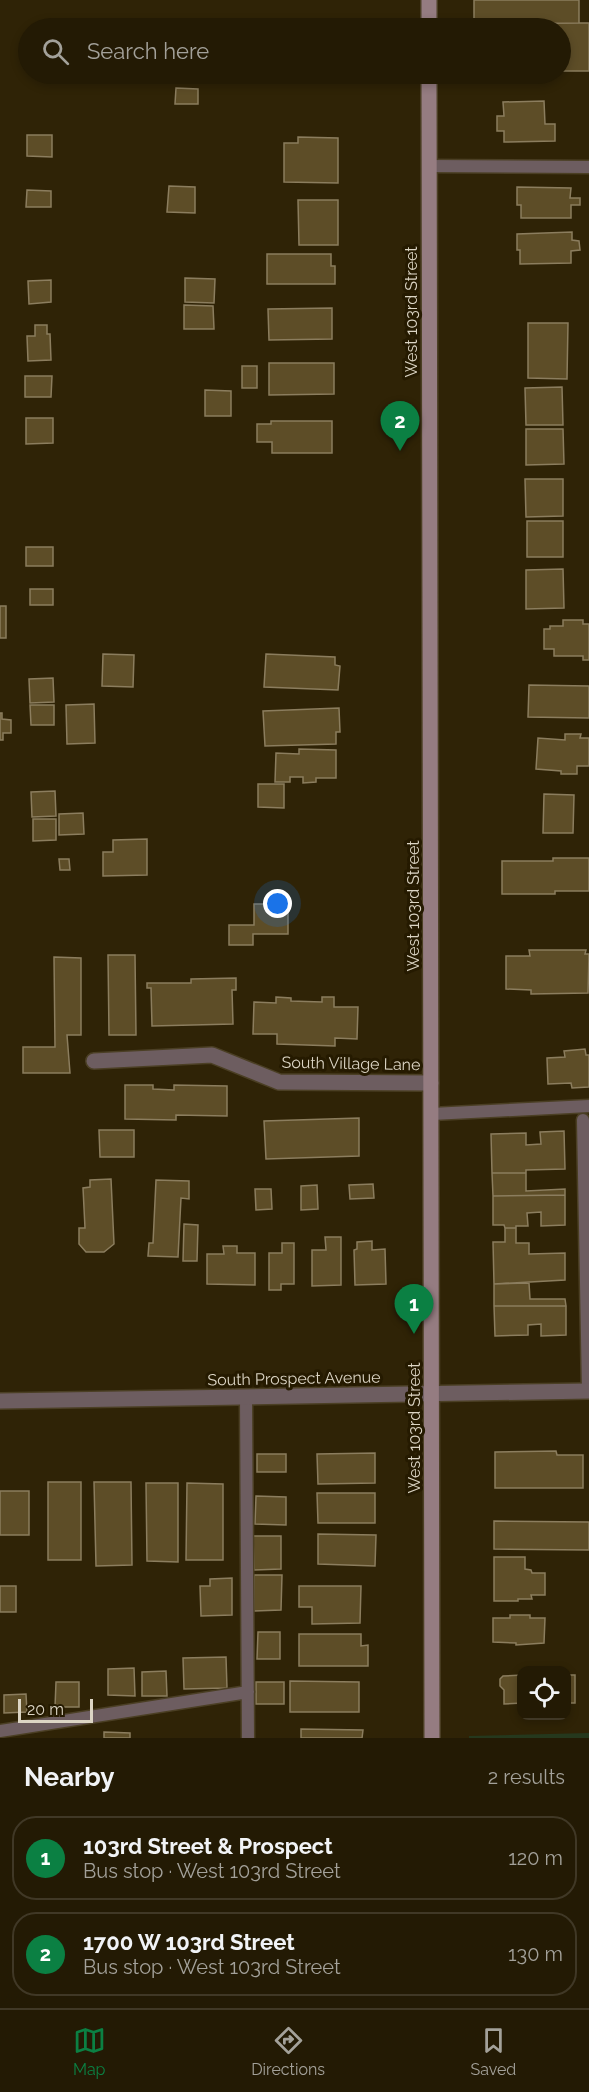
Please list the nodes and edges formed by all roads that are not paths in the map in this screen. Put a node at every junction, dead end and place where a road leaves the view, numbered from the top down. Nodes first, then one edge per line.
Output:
1 (429, 0) edge
2 (429, 18) edge
3 (429, 84) edge
4 (429, 166) junction
5 (589, 167) edge
6 (94, 1061) dead end
7 (431, 1083) junction
8 (589, 1106) edge
9 (432, 1114) junction
10 (583, 1120) dead end
11 (589, 1391) edge
12 (433, 1394) junction
13 (246, 1397) junction
14 (0, 1401) edge
15 (248, 1692) junction
16 (0, 1731) edge
17 (248, 1738) edge
18 (432, 1738) edge

1 - 2 main road
3 - 4 main road, West 103rd Street
4 - 5 lane
4 - 7 main road, West 103rd Street
6 - 7 street, South Village Lane
7 - 9 main road, West 103rd Street
8 - 9 lane
9 - 12 main road, West 103rd Street
10 - 11 lane
11 - 12 street, South Prospect Avenue
12 - 13 street, South Prospect Avenue
12 - 18 main road, West 103rd Street
13 - 14 street, South Prospect Avenue
13 - 15 lane
15 - 16 lane
15 - 17 lane

